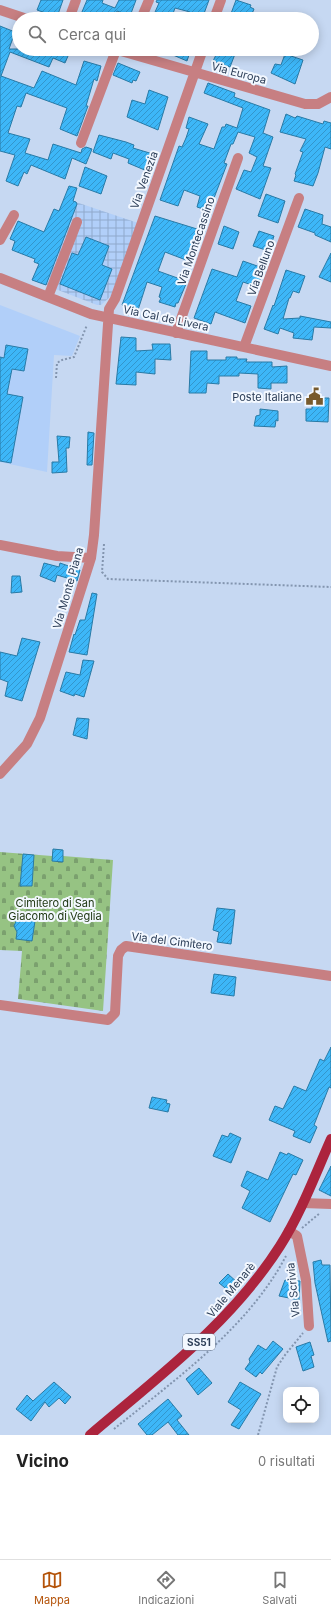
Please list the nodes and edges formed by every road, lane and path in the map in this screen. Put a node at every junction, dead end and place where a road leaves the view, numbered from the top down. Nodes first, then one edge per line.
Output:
1 (76, 0) edge
2 (148, 0) edge
3 (222, 0) edge
4 (0, 10) edge
5 (72, 12) edge
6 (144, 12) edge
7 (217, 12) edge
8 (12, 14) edge
9 (112, 56) edge
10 (144, 56) edge
11 (201, 56) edge
12 (195, 73) junction
13 (331, 97) edge
14 (81, 143) dead end
15 (238, 158) dead end
16 (299, 198) dead end
17 (14, 215) dead end
18 (77, 222) dead end
19 (0, 240) edge
20 (0, 278) edge
21 (48, 297) junction
22 (108, 318) junction
23 (87, 325) dead end
24 (176, 333) junction
25 (244, 348) junction
26 (331, 366) edge
27 (56, 378) dead end
28 (104, 542) dead end
29 (0, 545) edge
30 (91, 558) junction
31 (331, 587) edge
32 (0, 774) edge
33 (331, 976) edge
34 (0, 1005) edge
35 (331, 1139) edge
36 (303, 1203) junction
37 (331, 1204) edge
38 (322, 1212) dead end
39 (300, 1230) dead end
40 (289, 1231) junction
41 (309, 1326) joint
42 (90, 1435) edge
43 (258, 1435) edge

1 - 5 street
2 - 6 street
3 - 7 street
4 - 8 street
9 - 14 street, Via Europa
10 - 12 street, Via Europa
11 - 12 street, Via Venezia
12 - 13 street, Via Europa
12 - 22 street, Via Venezia
15 - 24 street, Via Montecassino
16 - 25 street, Via Belluno
17 - 19 street
18 - 21 street
20 - 21 street, Via Cal de Livera
21 - 22 street, Via Cal de Livera
22 - 24 street, Via Cal de Livera
22 - 30 street, Via Monte Piana
23 - 27 path
24 - 25 street, Via Cal de Livera
25 - 26 street, Via Cal de Livera
28 - 31 path
29 - 30 street
30 - 32 street, Via Monte Piana
33 - 34 street, Via del Cimitero
35 - 36 main road, Viale Menarè
36 - 37 street
36 - 40 main road, Viale Menarè
38 - 39 path
40 - 41 street, Via Scrivia
40 - 42 main road, Viale Menarè / SS51
41 - 43 path, Via Scrivia

